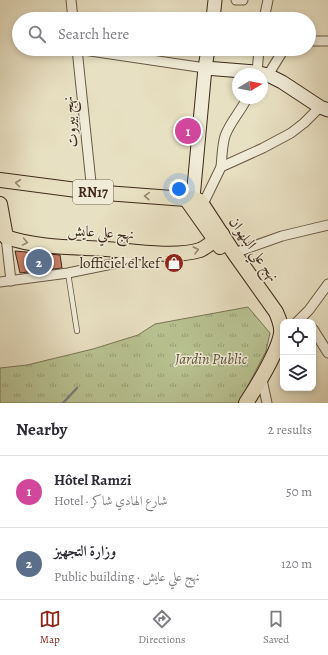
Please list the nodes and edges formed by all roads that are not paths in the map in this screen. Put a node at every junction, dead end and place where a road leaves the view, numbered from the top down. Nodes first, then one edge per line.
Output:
1 (70, 0) edge
2 (215, 0) edge
3 (236, 0) edge
4 (243, 0) edge
5 (268, 0) edge
6 (72, 12) edge
7 (214, 12) edge
8 (265, 12) edge
9 (316, 41) edge
10 (328, 41) edge
11 (78, 56) edge
12 (124, 56) edge
13 (207, 56) edge
14 (259, 56) edge
15 (276, 56) edge
16 (205, 68) junction
17 (258, 68) edge
18 (263, 68) edge
19 (232, 71) edge
20 (268, 77) edge
21 (244, 104) edge
22 (324, 109) edge
23 (221, 168) junction
24 (0, 180) edge
25 (92, 192) junction
26 (193, 202) junction
27 (0, 204) edge
28 (328, 225) edge
29 (6, 237) junction
30 (218, 237) junction
31 (134, 252) junction
32 (234, 253) junction
33 (68, 273) junction
34 (11, 281) junction
35 (0, 282) edge
36 (328, 284) edge
37 (303, 319) edge
38 (77, 332) dead end
39 (279, 332) edge
40 (316, 334) edge
41 (328, 353) edge
42 (260, 374) junction
43 (242, 403) edge
44 (246, 403) edge
45 (267, 403) edge

1 - 6 street
2 - 7 main road
3 - 4 street
5 - 8 street
9 - 10 street
11 - 25 street, نهج بيروت
12 - 16 street
13 - 16 main road
14 - 17 street
15 - 18 street
16 - 19 main road
16 - 26 main road
20 - 22 main road
21 - 23 street
22 - 23 street
23 - 26 street
25 -> 24 main road, RN17
26 -> 25 main road, RN17
26 - 30 main road, نهج علي البلهوان
27 - 29 main road
28 - 32 street
29 -> 31 main road, نهج علي عايش
29 - 34 street
31 -> 30 main road, نهج علي عايش
30 - 32 main road, نهج علي البلهوان
30 - 39 main road, نهج علي البلهوان
31 - 33 street
32 - 39 main road, نهج علي البلهوان
33 - 34 street
33 - 38 lane
34 - 35 street
36 - 37 street
39 - 42 main road
40 - 41 street
42 - 43 main road
42 - 44 main road
42 - 45 street

